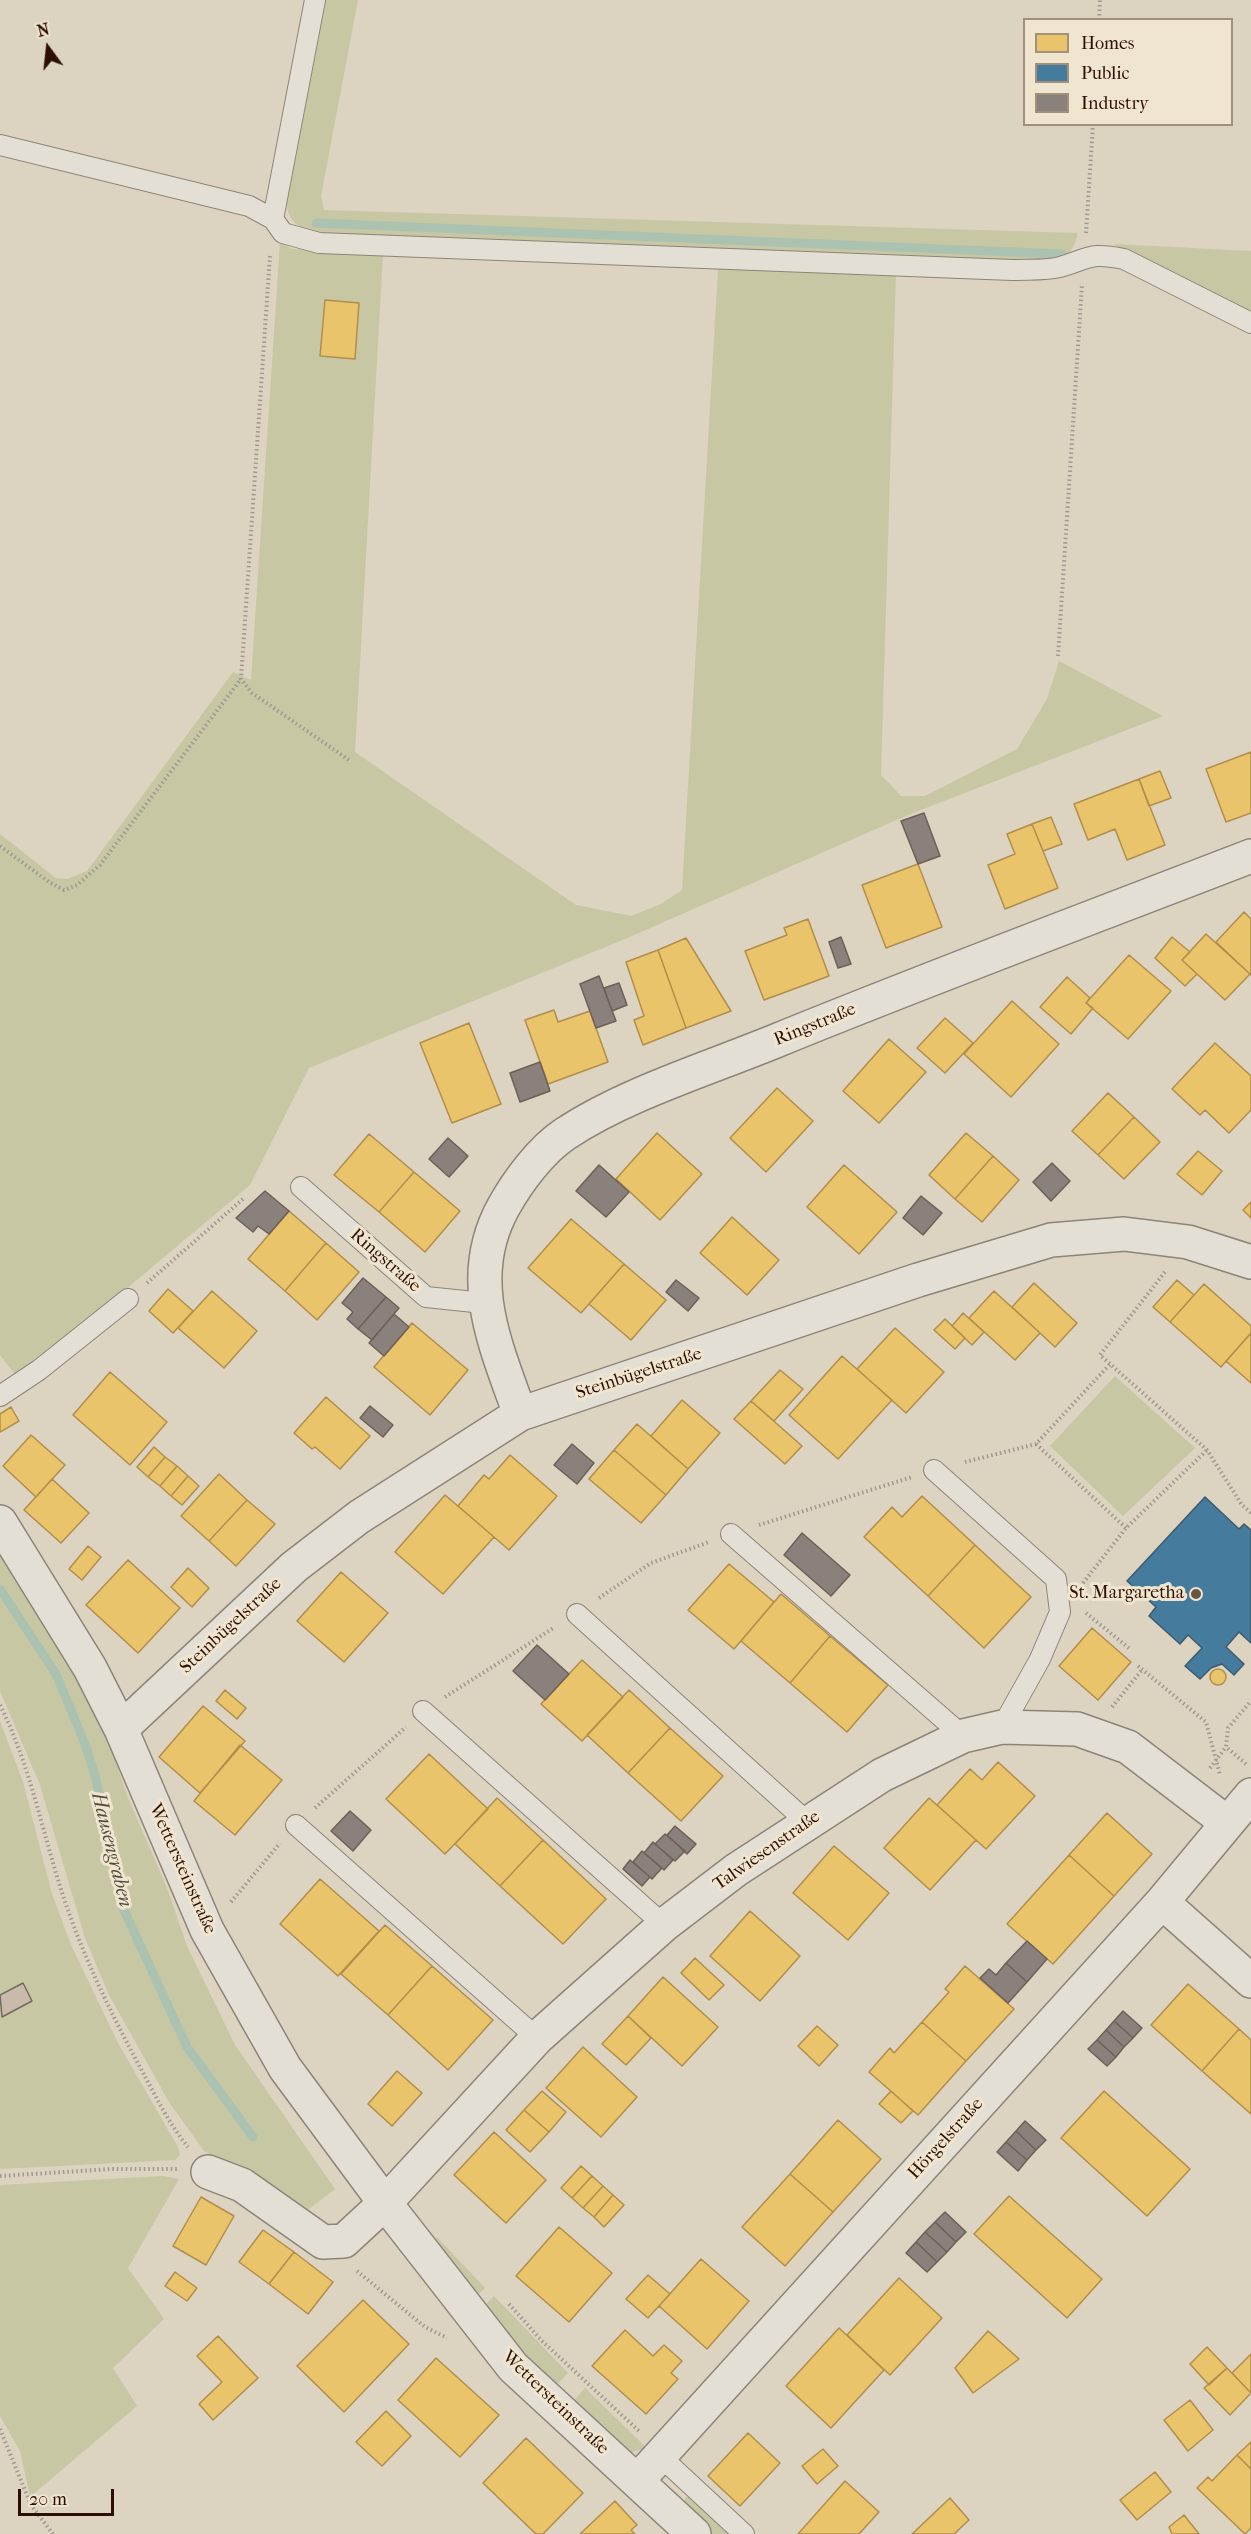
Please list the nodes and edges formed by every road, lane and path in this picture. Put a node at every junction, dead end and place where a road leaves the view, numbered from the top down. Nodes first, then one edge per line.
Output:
1 (315, 0) edge
2 (1100, 0) edge
3 (1099, 18) edge
4 (1093, 126) edge
5 (0, 145) edge
6 (273, 219) junction
7 (1084, 257) junction
8 (1251, 323) edge
9 (1058, 656) dead end
10 (241, 679) junction
11 (349, 760) dead end
12 (0, 846) edge
13 (1251, 856) edge
14 (301, 1187) dead end
15 (243, 1198) dead end
16 (1188, 1242) junction
17 (1251, 1262) edge
18 (128, 1299) joint
19 (484, 1303) junction
20 (1112, 1363) junction
21 (0, 1396) edge
22 (520, 1414) junction
23 (1036, 1444) junction
24 (1207, 1450) junction
25 (934, 1470) junction
26 (1251, 1513) edge
27 (0, 1522) edge
28 (1126, 1528) junction
29 (731, 1534) junction
30 (1065, 1605) junction
31 (577, 1614) junction
32 (1130, 1649) dead end
33 (1138, 1666) dead end
34 (1142, 1670) junction
35 (1251, 1701) edge
36 (0, 1705) edge
37 (423, 1711) junction
38 (1002, 1727) junction
39 (121, 1729) junction
40 (963, 1736) junction
41 (1098, 1736) junction
42 (1251, 1769) edge
43 (1220, 1772) dead end
44 (1251, 1795) edge
45 (807, 1822) junction
46 (1226, 1822) junction
47 (296, 1825) junction
48 (1162, 1902) junction
49 (664, 1925) junction
50 (207, 1930) junction
51 (1251, 1981) edge
52 (537, 2038) junction
53 (208, 2172) junction
54 (0, 2176) edge
55 (385, 2204) junction
56 (354, 2268) dead end
57 (502, 2297) dead end
58 (457, 2343) dead end
59 (0, 2428) edge
60 (662, 2455) junction
61 (637, 2481) junction
62 (52, 2534) edge
63 (694, 2534) edge
64 (744, 2534) edge

1 - 6 lane
2 - 3 path
4 - 7 path
5 - 6 lane
6 - 7 lane
6 - 10 path
7 - 8 lane
7 - 9 path
10 - 11 path
10 - 12 path
13 - 19 street, Ringstraße
14 - 19 lane, Ringstraße
15 - 18 path
16 - 17 street, Steinbügelstraße
16 - 20 path
16 - 22 street, Steinbügelstraße
18 - 21 lane
19 - 22 street, Ringstraße
20 - 23 path
20 - 24 path
22 - 39 street, Steinbügelstraße
23 - 25 path
23 - 28 path
24 - 26 path
24 - 28 path
25 - 29 path
25 - 30 lane
27 - 39 street, Wettersteinstraße
28 - 30 path
29 - 31 path
29 - 40 lane
30 - 32 path
30 - 38 lane
31 - 37 path
31 - 45 lane
33 - 34 path
34 - 41 path
34 - 43 path
35 - 42 path
36 - 53 path
37 - 47 path
37 - 49 lane
38 - 40 street, Talwiesenstraße
38 - 41 street, Talwiesenstraße
39 - 50 street, Wettersteinstraße
40 - 45 street, Talwiesenstraße
41 - 46 street, Talwiesenstraße
44 - 46 street, Hörgelstraße
45 - 49 street, Talwiesenstraße
46 - 48 street, Hörgelstraße
47 - 50 path
47 - 52 lane
48 - 51 street
48 - 60 street, Hörgelstraße
49 - 52 street, Talwiesenstraße
50 - 55 street, Wettersteinstraße
52 - 55 street, Talwiesenstraße
53 - 54 path
53 - 55 street
55 - 61 street, Wettersteinstraße
56 - 58 path
57 - 60 path
59 - 62 path
60 - 61 street, Hörgelstraße
60 - 64 lane
61 - 63 street, Wettersteinstraße

